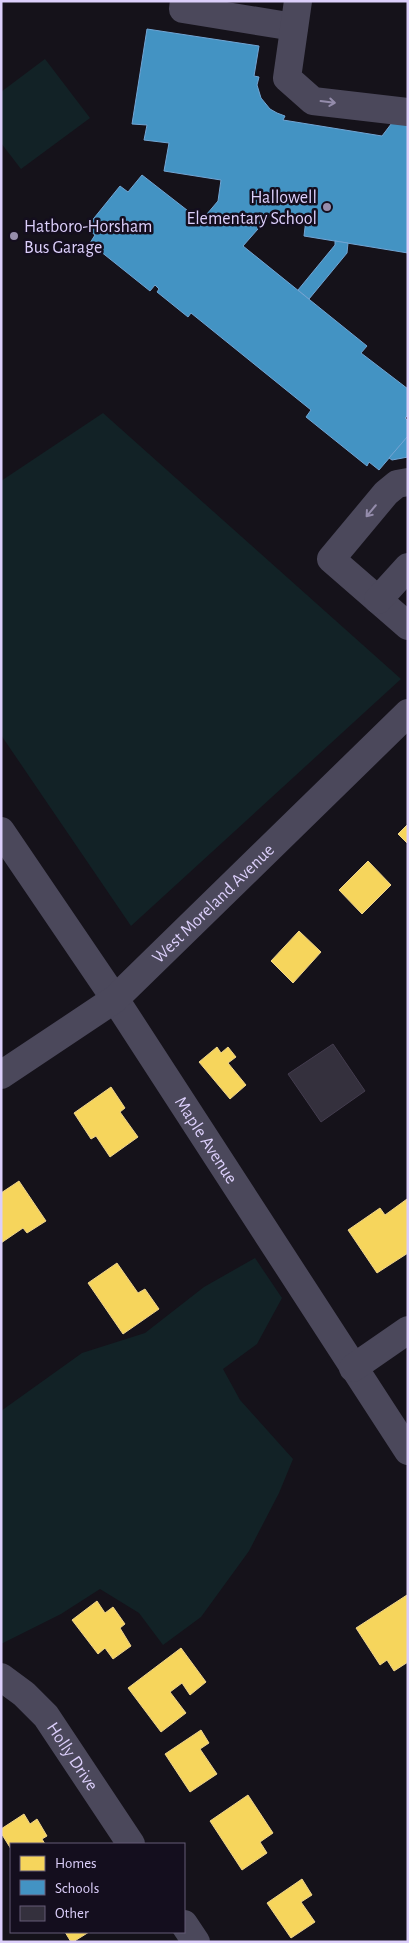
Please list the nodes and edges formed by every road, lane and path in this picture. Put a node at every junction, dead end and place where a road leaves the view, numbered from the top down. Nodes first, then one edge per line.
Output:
1 (184, 1) edge
2 (296, 14) edge
3 (408, 112) edge
4 (408, 482) edge
5 (408, 567) edge
6 (378, 600) junction
7 (408, 626) edge
8 (408, 713) edge
9 (1, 832) edge
10 (115, 999) junction
11 (1, 1075) edge
12 (408, 1330) edge
13 (353, 1368) junction
14 (408, 1450) edge
15 (1, 1677) edge
16 (130, 1843) edge
17 (185, 1926) edge
18 (196, 1942) edge

1 - 2 street
2 -> 3 street
4 -> 6 street
5 - 6 street
6 - 7 street
8 - 10 street, West Moreland Avenue
9 - 10 street, Maple Avenue
10 - 11 street, West Moreland Avenue
10 - 13 street, Maple Avenue
12 - 13 street
13 - 14 street, Maple Avenue
15 - 16 street, Holly Drive
17 - 18 street

